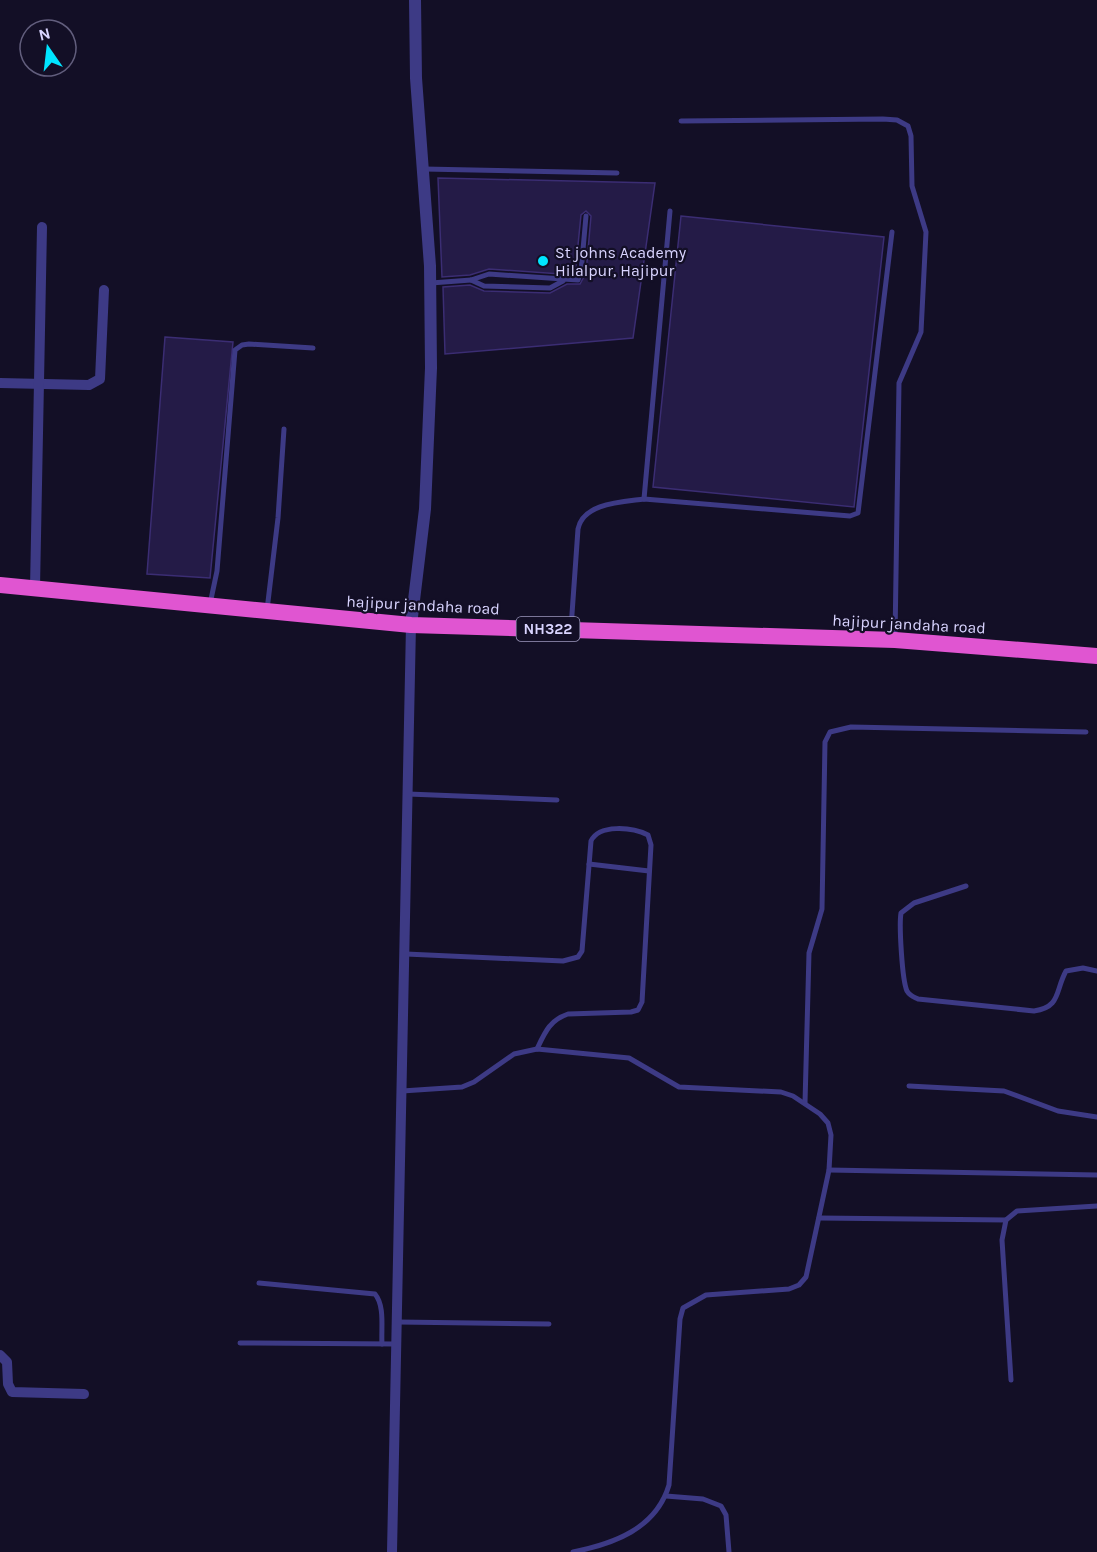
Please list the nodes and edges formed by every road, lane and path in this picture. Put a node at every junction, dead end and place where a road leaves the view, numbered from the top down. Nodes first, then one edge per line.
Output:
1 (415, 0) edge
2 (681, 122) dead end
3 (424, 169) junction
4 (617, 173) dead end
5 (670, 211) dead end
6 (586, 216) dead end
7 (42, 227) dead end
8 (892, 232) dead end
9 (471, 280) junction
10 (563, 281) junction
11 (430, 283) junction
12 (104, 290) dead end
13 (313, 348) dead end
14 (40, 382) junction
15 (0, 383) edge
16 (284, 429) dead end
17 (644, 499) junction
18 (0, 585) edge
19 (34, 588) junction
20 (210, 605) junction
21 (267, 611) junction
22 (411, 625) junction
23 (571, 630) junction
24 (895, 640) junction
25 (1097, 656) edge
26 (1086, 732) dead end
27 (406, 794) junction
28 (557, 800) dead end
29 (589, 864) junction
30 (649, 871) junction
31 (966, 886) dead end
32 (406, 954) junction
33 (1097, 971) edge
34 (537, 1049) junction
35 (909, 1086) dead end
36 (402, 1091) junction
37 (805, 1103) junction
38 (1097, 1117) edge
39 (829, 1170) junction
40 (1097, 1174) edge
41 (1097, 1206) edge
42 (819, 1218) junction
43 (1006, 1220) junction
44 (259, 1283) dead end
45 (398, 1322) junction
46 (549, 1323) dead end
47 (240, 1343) dead end
48 (382, 1344) junction
49 (397, 1344) junction
50 (0, 1355) edge
51 (1011, 1380) dead end
52 (84, 1394) dead end
53 (666, 1496) junction
54 (392, 1552) edge
55 (573, 1552) edge
56 (729, 1552) edge

1 - 3 street
2 - 24 lane
3 - 4 lane
3 - 11 street
5 - 17 lane
6 - 10 lane
7 - 14 street
8 - 17 lane
9 - 10 lane
9 - 10 lane
9 - 11 lane
11 - 22 street
12 - 14 street
13 - 20 lane
14 - 15 street
14 - 19 street
16 - 21 lane
17 - 23 lane
18 - 19 highway, hajipur jandaha road / NH322
19 - 20 highway, hajipur jandaha road / NH322
20 - 21 highway, hajipur jandaha road / NH322
21 - 22 highway, hajipur jandaha road / NH322
22 - 23 highway, hajipur jandaha road / NH322
22 - 27 street
23 - 24 highway, hajipur jandaha road / NH322
24 - 25 highway, hajipur jandaha road / NH322
26 - 37 lane
27 - 28 lane
27 - 32 street
29 - 30 lane
29 - 30 lane
29 - 32 lane
30 - 34 lane
31 - 33 lane
32 - 36 street
34 - 36 lane
34 - 37 lane
35 - 38 lane
36 - 45 street
37 - 39 lane
39 - 40 lane
39 - 42 lane
41 - 43 lane
42 - 43 lane
42 - 53 lane
43 - 51 lane
44 - 48 lane
45 - 46 lane
45 - 49 street
47 - 48 lane
48 - 49 lane
49 - 54 street
50 - 52 street
53 - 55 lane
53 - 56 lane

